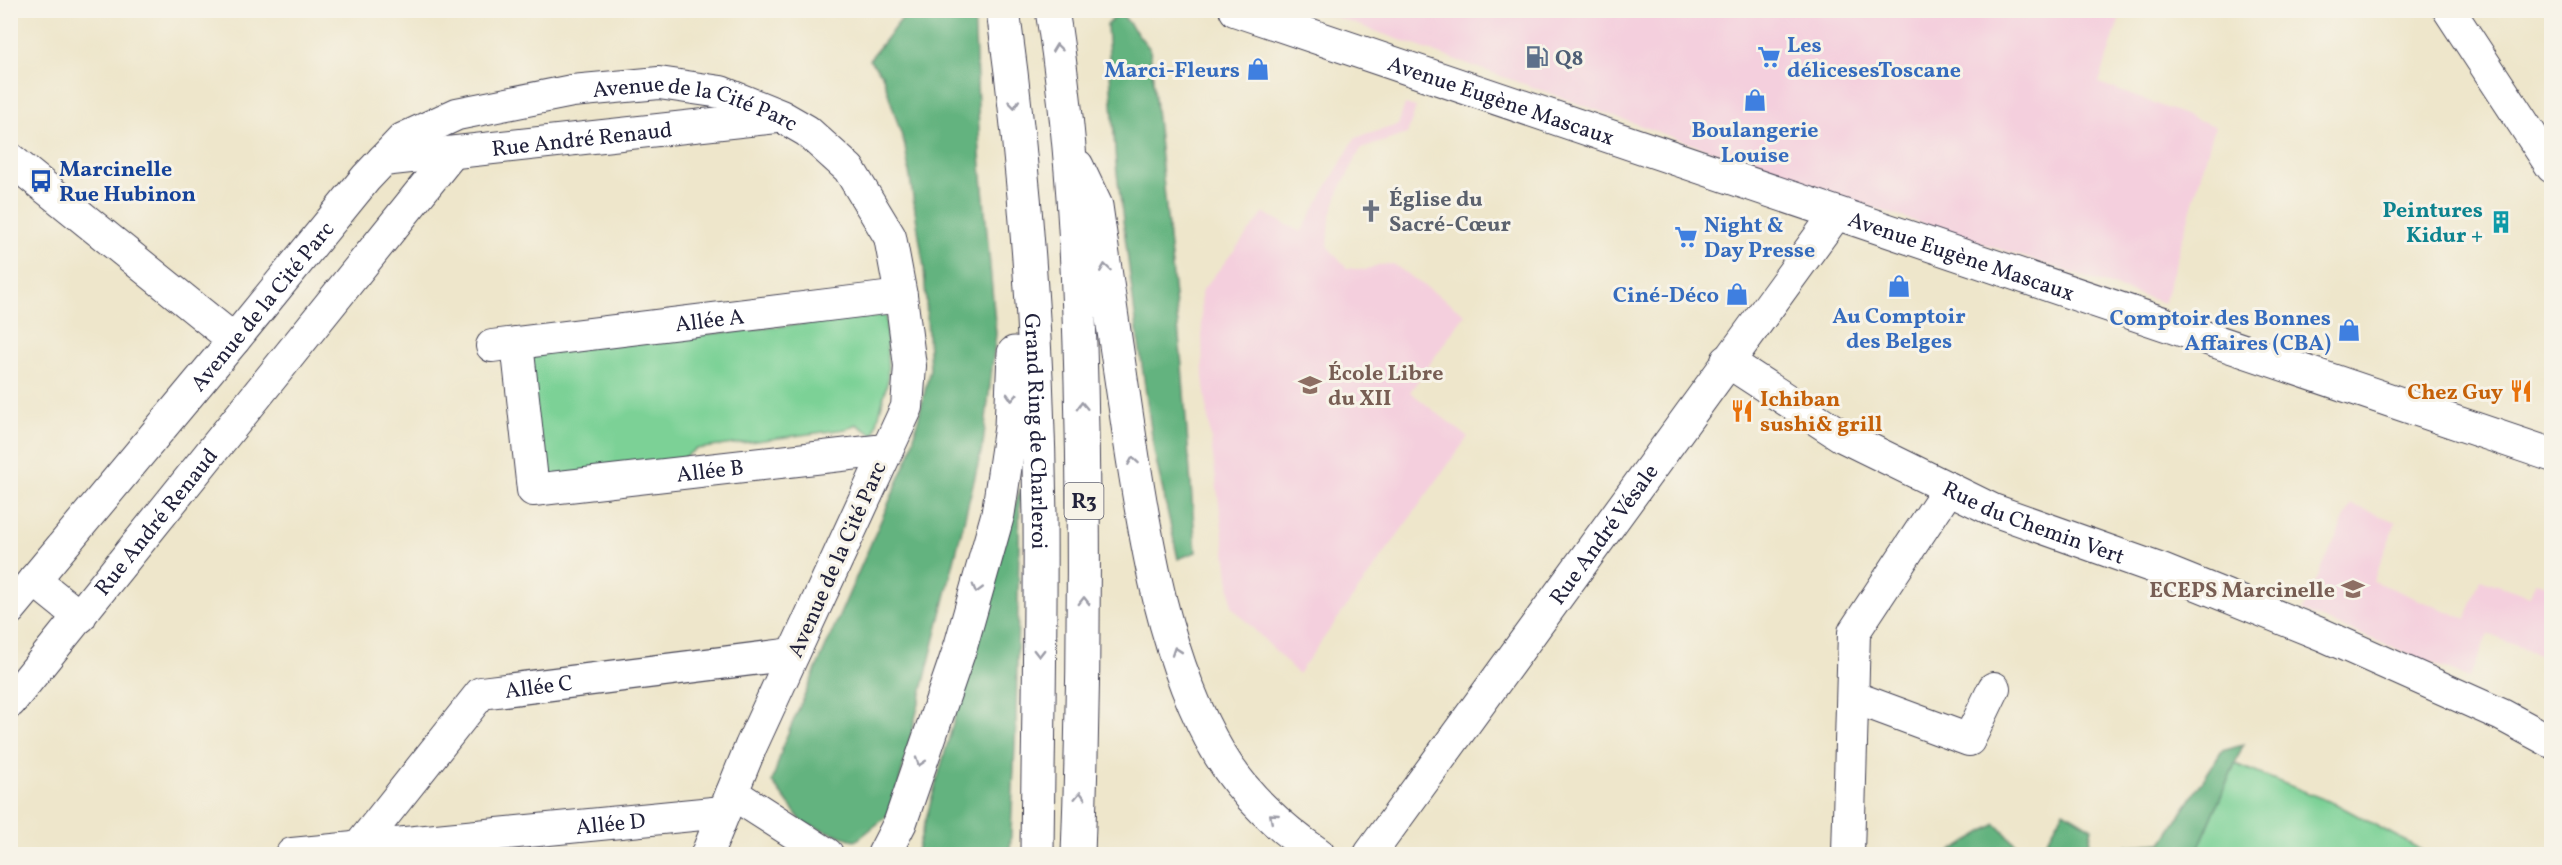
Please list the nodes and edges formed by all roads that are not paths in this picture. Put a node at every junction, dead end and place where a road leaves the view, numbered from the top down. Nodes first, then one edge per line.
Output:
1 (1003, 10) edge
2 (1236, 10) edge
3 (2450, 10) edge
4 (1053, 13) edge
5 (1265, 16) edge
6 (781, 116) junction
7 (1069, 148) junction
8 (452, 153) junction
9 (10, 159) edge
10 (383, 160) junction
11 (2552, 167) edge
12 (1836, 214) junction
13 (901, 296) junction
14 (1031, 300) junction
15 (234, 340) junction
16 (1727, 361) junction
17 (885, 450) junction
18 (2552, 455) edge
19 (1949, 488) junction
20 (533, 490) joint
21 (34, 580) junction
22 (10, 609) edge
23 (80, 617) junction
24 (793, 654) junction
25 (1994, 688) dead end
26 (1853, 697) junction
27 (10, 702) edge
28 (2552, 742) edge
29 (402, 793) junction
30 (728, 802) junction
31 (424, 842) junction
32 (358, 848) junction
33 (292, 855) edge
34 (707, 855) edge
35 (827, 855) edge
36 (884, 855) edge
37 (1037, 855) edge
38 (1078, 855) edge
39 (1318, 855) edge
40 (1370, 855) edge
41 (1848, 855) edge

1 -> 14 main road, Grand Ring de Charleroi / R3
2 - 5 main road, Avenue Eugène Mascaux
3 - 11 street
7 -> 4 main road, Grand Ring de Charleroi / R3
5 - 12 main road, Avenue Eugène Mascaux
6 - 8 street, Rue André Renaud
6 - 10 street, Avenue de la Cité Parc
6 - 13 street, Avenue de la Cité Parc
38 -> 7 main road, Grand Ring de Charleroi / R3
39 -> 7 main road
8 - 10 street, Rue André Renaud
8 - 23 street, Rue André Renaud
9 - 15 street
10 - 15 street, Avenue de la Cité Parc
12 - 16 street, Rue André Vésale
12 - 18 main road, Avenue Eugène Mascaux
13 - 17 street, Avenue de la Cité Parc
13 - 20 street, Allée A
14 -> 36 main road
14 -> 37 main road, Grand Ring de Charleroi / R3
15 - 21 street, Avenue de la Cité Parc
16 - 19 street, Rue du Chemin Vert
16 - 40 street, Rue André Vésale
17 - 20 street, Allée B
17 - 24 street, Avenue de la Cité Parc
19 - 26 street
19 - 28 street, Rue du Chemin Vert
21 - 22 street, Avenue de la Cité Parc
21 - 23 street
23 - 27 street, Rue André Renaud
24 - 29 street, Allée C
24 - 30 street, Avenue de la Cité Parc
25 - 26 street
26 - 41 street
29 - 31 street
29 - 32 street, Allée C
30 - 31 street, Allée D
30 - 34 street, Avenue de la Cité Parc
30 - 35 street
31 - 32 street, Allée D
32 - 33 street, Allée D

